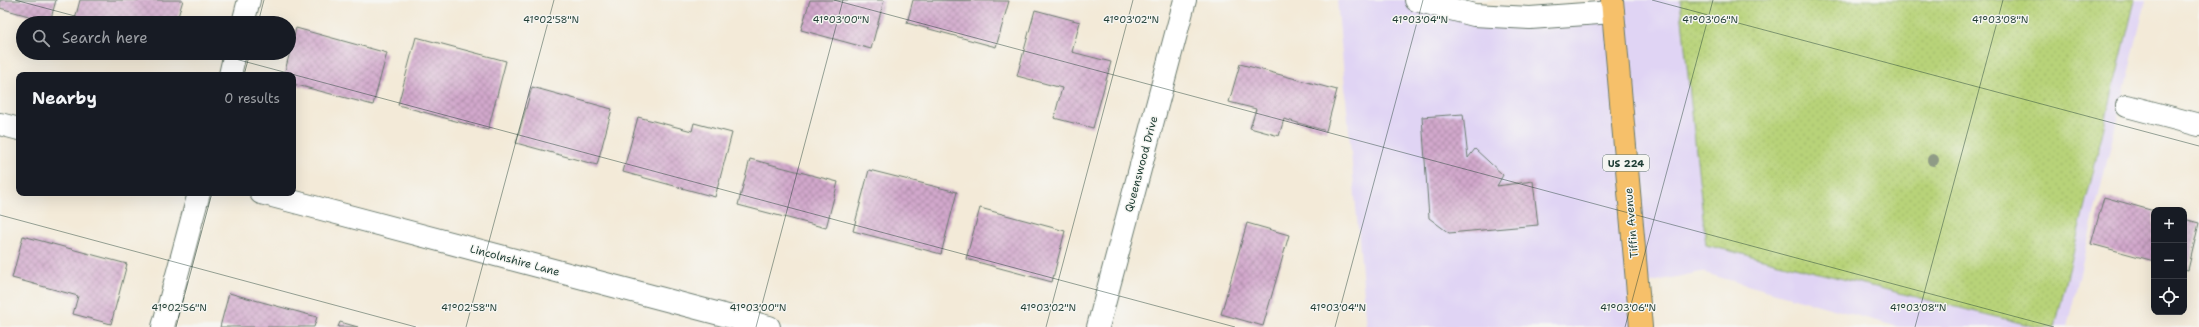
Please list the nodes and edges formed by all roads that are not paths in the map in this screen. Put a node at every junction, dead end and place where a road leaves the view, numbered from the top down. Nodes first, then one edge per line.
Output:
1 (249, 0) edge
2 (1185, 0) edge
3 (1416, 0) edge
4 (1613, 6) edge
5 (245, 16) edge
6 (233, 60) edge
7 (231, 72) edge
8 (2127, 106) dead end
9 (0, 124) edge
10 (2199, 125) edge
11 (16, 128) edge
12 (198, 196) edge
13 (272, 196) edge
14 (163, 327) edge
15 (769, 327) edge
16 (1098, 327) edge
17 (1641, 327) edge

1 - 5 street
2 - 16 street, Queenswood Drive
3 - 4 street
4 - 17 highway, Tiffin Avenue / US 224
6 - 7 street
8 - 10 street
9 - 11 street
12 - 14 street
13 - 15 street, Lincolnshire Lane

